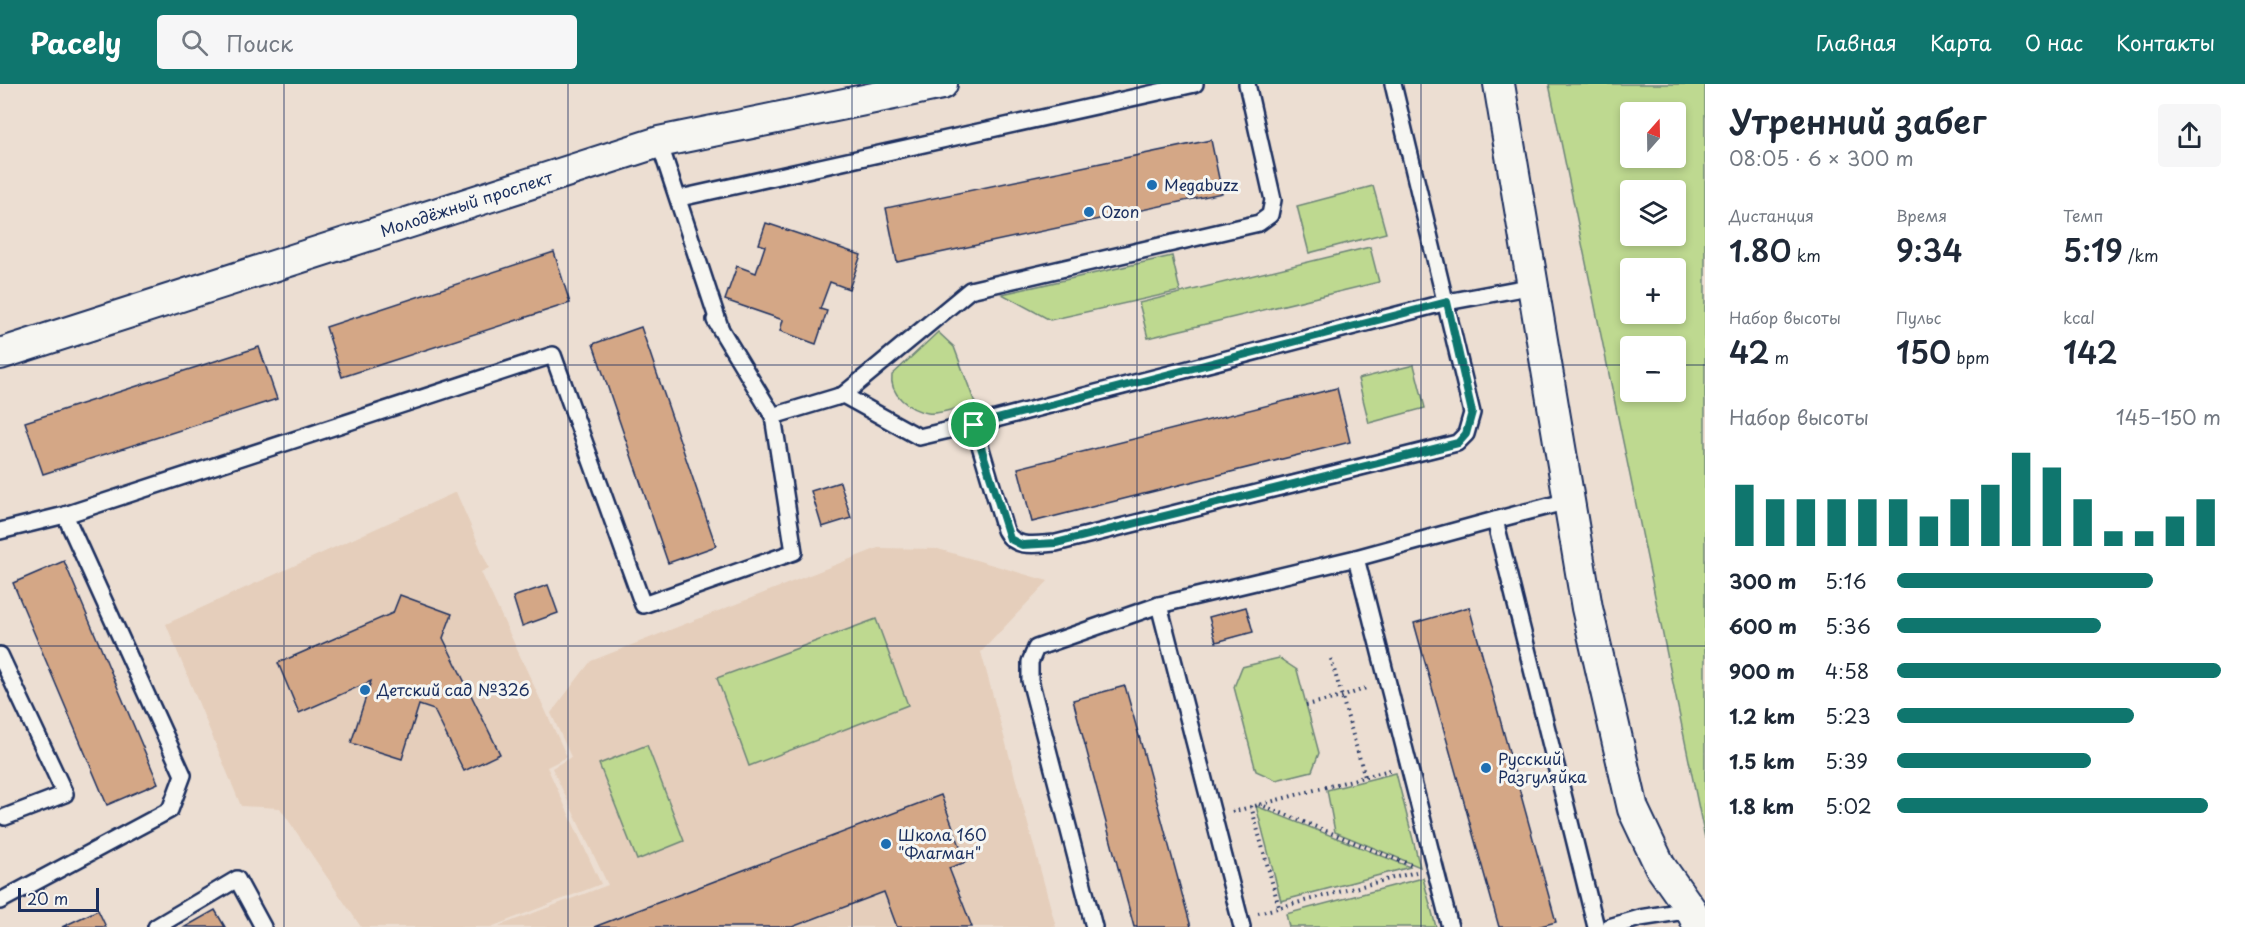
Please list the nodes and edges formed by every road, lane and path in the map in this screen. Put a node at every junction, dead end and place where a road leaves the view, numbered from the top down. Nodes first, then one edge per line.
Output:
1 (942, 84) edge
2 (1194, 84) edge
3 (1247, 84) edge
4 (1393, 84) edge
5 (1499, 84) edge
6 (659, 142) junction
7 (680, 198) junction
8 (1533, 286) junction
9 (1447, 302) junction
10 (0, 354) edge
11 (843, 395) junction
12 (773, 416) junction
13 (974, 425) junction
14 (1569, 501) junction
15 (65, 514) junction
16 (1495, 520) junction
17 (2, 526) edge
18 (1356, 558) junction
19 (1159, 605) junction
20 (0, 655) edge
21 (1331, 659) dead end
22 (1386, 680) junction
23 (1342, 697) junction
24 (1306, 705) dead end
25 (1410, 768) junction
26 (1365, 777) junction
27 (1258, 804) junction
28 (1251, 806) junction
29 (4, 817) dead end
30 (1214, 817) junction
31 (0, 901) edge
32 (1278, 907) junction
33 (1695, 918) edge
34 (1241, 922) edge
35 (156, 927) edge
36 (263, 927) edge
37 (1094, 927) edge
38 (1450, 927) edge
39 (1596, 927) edge
40 (1609, 927) edge

1 - 6 street, Молодёжный проспект
2 - 7 lane
3 - 11 lane
4 - 9 lane
5 - 8 street
6 - 7 lane
6 - 10 street, Молодёжный проспект
7 - 12 lane
8 - 9 lane
8 - 14 street
9 - 13 lane
9 - 13 lane
11 - 12 lane
11 - 13 lane
12 - 15 lane
14 - 16 lane
14 - 33 street
15 - 17 lane
15 - 31 lane
16 - 18 lane
16 - 39 lane
18 - 19 lane
18 - 22 lane
19 - 30 lane
19 - 37 lane
20 - 29 lane
21 - 23 path
22 - 23 path
22 - 25 lane
23 - 24 path
23 - 26 path
25 - 26 path
25 - 38 lane
26 - 27 path
27 - 28 path
27 - 32 path
28 - 30 path
28 - 32 path
30 - 34 lane
32 - 34 path
33 - 40 lane
35 - 36 lane

